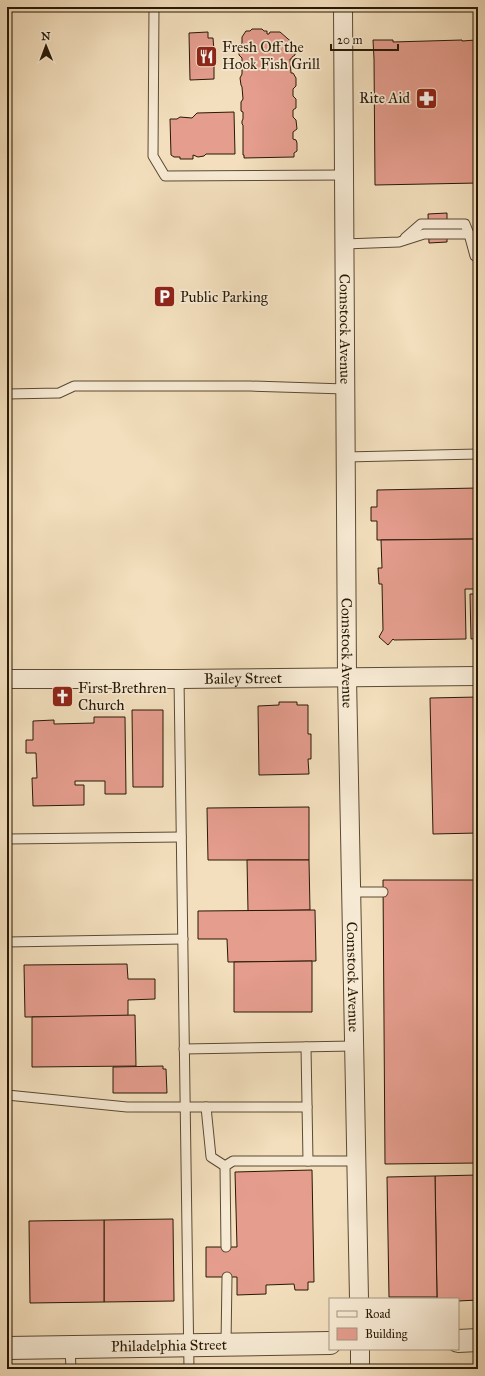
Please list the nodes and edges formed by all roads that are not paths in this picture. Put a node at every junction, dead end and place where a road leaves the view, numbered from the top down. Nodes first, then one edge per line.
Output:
1 (154, 7) edge
2 (343, 7) edge
3 (344, 175) junction
4 (344, 244) junction
5 (475, 256) dead end
6 (345, 390) junction
7 (7, 394) edge
8 (478, 454) edge
9 (345, 457) junction
10 (478, 676) edge
11 (347, 677) junction
12 (7, 679) edge
13 (179, 679) junction
14 (181, 837) junction
15 (7, 840) edge
16 (351, 892) junction
17 (383, 892) dead end
18 (182, 939) junction
19 (7, 942) edge
20 (354, 1046) junction
21 (306, 1047) junction
22 (184, 1049) junction
23 (7, 1095) edge
24 (185, 1107) junction
25 (206, 1107) junction
26 (307, 1107) junction
27 (308, 1161) junction
28 (356, 1162) junction
29 (225, 1166) junction
30 (226, 1247) dead end
31 (227, 1277) dead end
32 (359, 1298) edge
33 (478, 1340) edge
34 (459, 1341) edge
35 (329, 1343) edge
36 (226, 1344) junction
37 (189, 1345) junction
38 (70, 1347) junction
39 (7, 1348) edge
40 (360, 1350) edge
41 (71, 1369) edge
42 (189, 1369) edge
43 (360, 1369) edge

1 - 3 lane
2 - 3 street, Comstock Avenue
3 - 4 street, Comstock Avenue
4 - 5 lane
4 - 6 street, Comstock Avenue
6 - 7 lane
6 - 9 street, Comstock Avenue
8 - 9 lane
9 - 11 street, Comstock Avenue
10 - 11 street, Bailey Street
11 - 13 street, Bailey Street
11 - 16 street, Comstock Avenue
12 - 13 street, Bailey Street
13 - 14 lane
14 - 15 lane
14 - 18 lane
16 - 17 lane
16 - 20 street, Comstock Avenue
18 - 19 lane
18 - 22 lane
20 - 21 lane
20 - 28 street, Comstock Avenue
21 - 22 lane
21 - 26 lane
22 - 24 lane
23 - 24 lane
24 - 25 lane
24 - 37 lane
25 - 26 lane
25 - 29 lane
26 - 27 lane
27 - 28 lane
27 - 29 lane
28 - 32 street, Comstock Avenue
29 - 30 lane
31 - 36 lane
33 - 34 street
35 - 36 street, Philadelphia Street
36 - 37 street, Philadelphia Street
37 - 38 street, Philadelphia Street
37 - 42 lane
38 - 39 street, Philadelphia Street
38 - 41 lane
40 - 43 street

